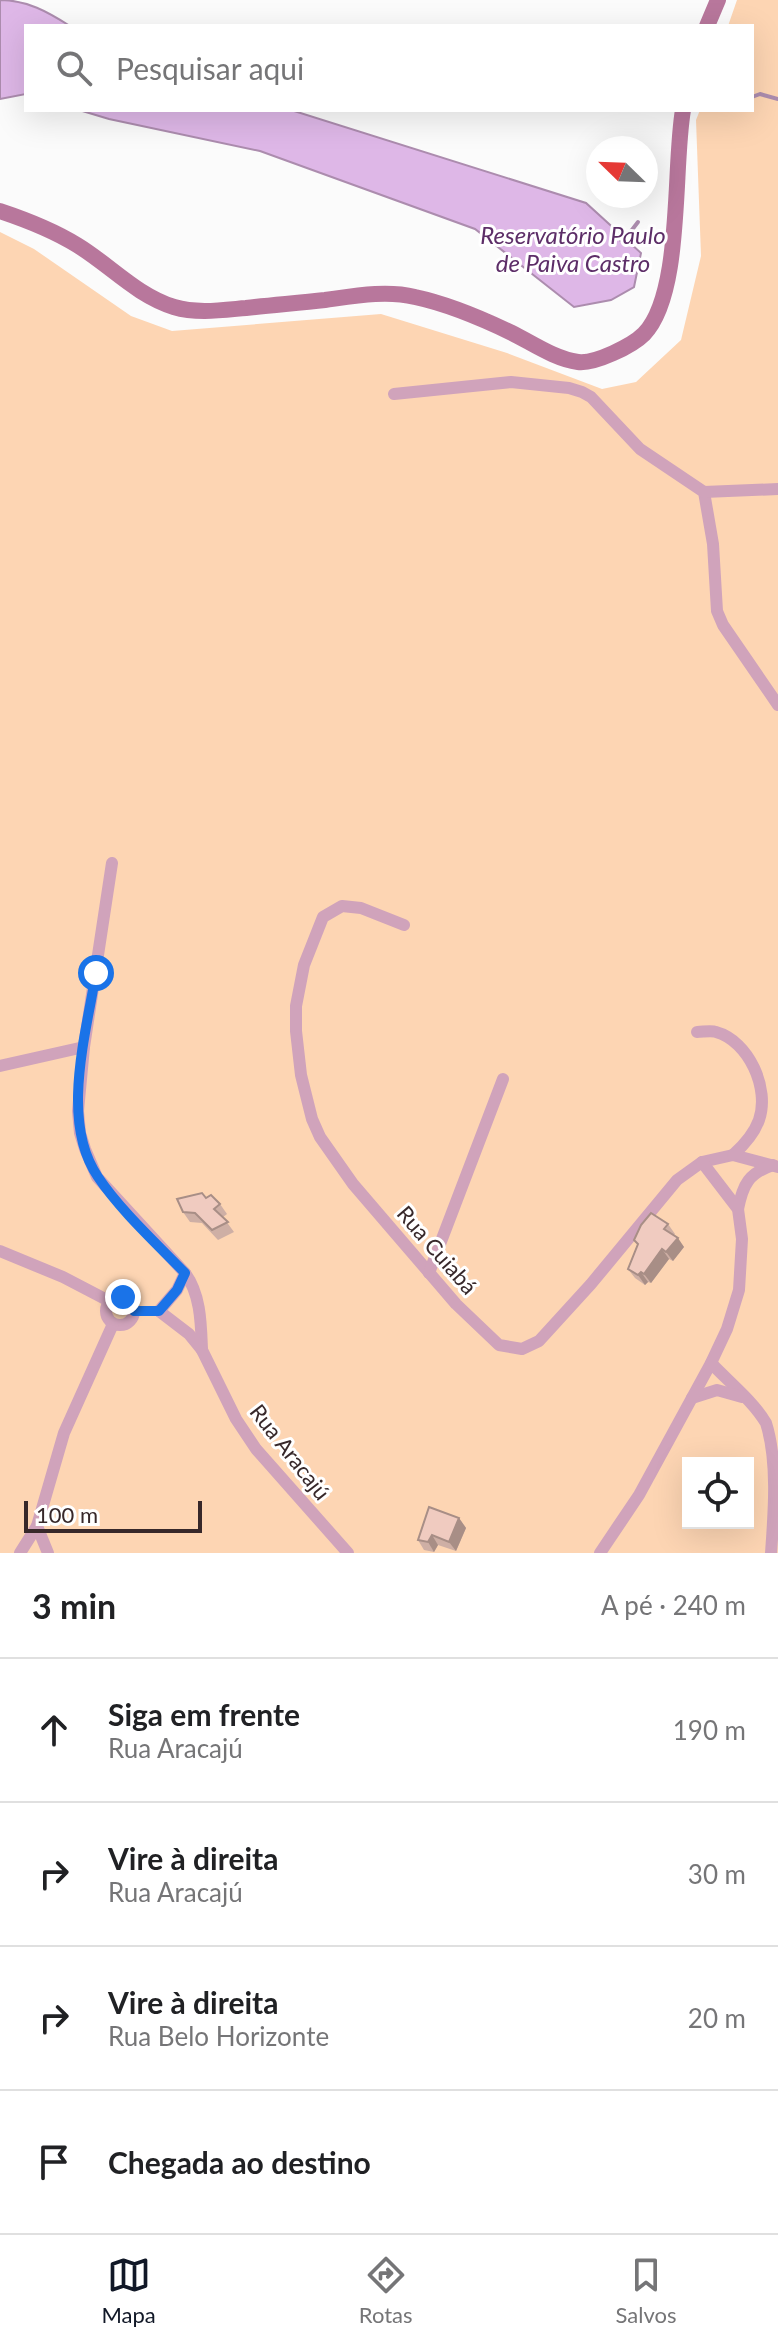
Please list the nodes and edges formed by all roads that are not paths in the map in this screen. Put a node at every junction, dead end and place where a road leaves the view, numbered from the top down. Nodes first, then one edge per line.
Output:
1 (708, 0) edge
2 (718, 0) edge
3 (708, 23) edge
4 (683, 112) edge
5 (0, 211) edge
6 (394, 394) dead end
7 (778, 489) edge
8 (704, 492) junction
9 (778, 705) edge
10 (112, 863) dead end
11 (404, 925) dead end
12 (697, 1032) dead end
13 (84, 1047) junction
14 (0, 1066) edge
15 (503, 1079) dead end
16 (733, 1155) junction
17 (702, 1162) junction
18 (775, 1166) edge
19 (738, 1209) junction
20 (0, 1251) edge
21 (185, 1273) junction
22 (429, 1273) junction
23 (109, 1301) junction
24 (134, 1311) junction
25 (159, 1311) junction
26 (113, 1324) junction
27 (202, 1350) junction
28 (711, 1363) junction
29 (744, 1397) junction
30 (692, 1398) junction
31 (37, 1526) junction
32 (20, 1553) edge
33 (48, 1553) edge
34 (348, 1553) edge
35 (600, 1553) edge
36 (771, 1553) edge

1 - 3 main road
2 - 3 main road
4 - 5 main road
6 - 8 street
7 - 8 street
8 - 9 street
10 - 13 street
11 - 22 street, Rua Cuiabá
12 - 16 street
13 - 14 street
13 - 21 street
15 - 22 street
16 - 17 street, Rua Cuiabá
16 - 18 street, Rua Cuiabá
17 - 19 street
17 - 22 street, Rua Cuiabá
18 - 19 street
19 - 28 street
20 - 23 street
21 - 25 street
21 - 27 street
23 - 24 street
23 - 26 street
24 - 25 street
24 - 26 street
25 - 27 street, Rua Aracajú
26 - 31 street
27 - 34 street, Rua Aracajú
28 - 29 street
28 - 30 street
29 - 30 street
29 - 36 street
30 - 35 street
31 - 32 street
31 - 33 street

